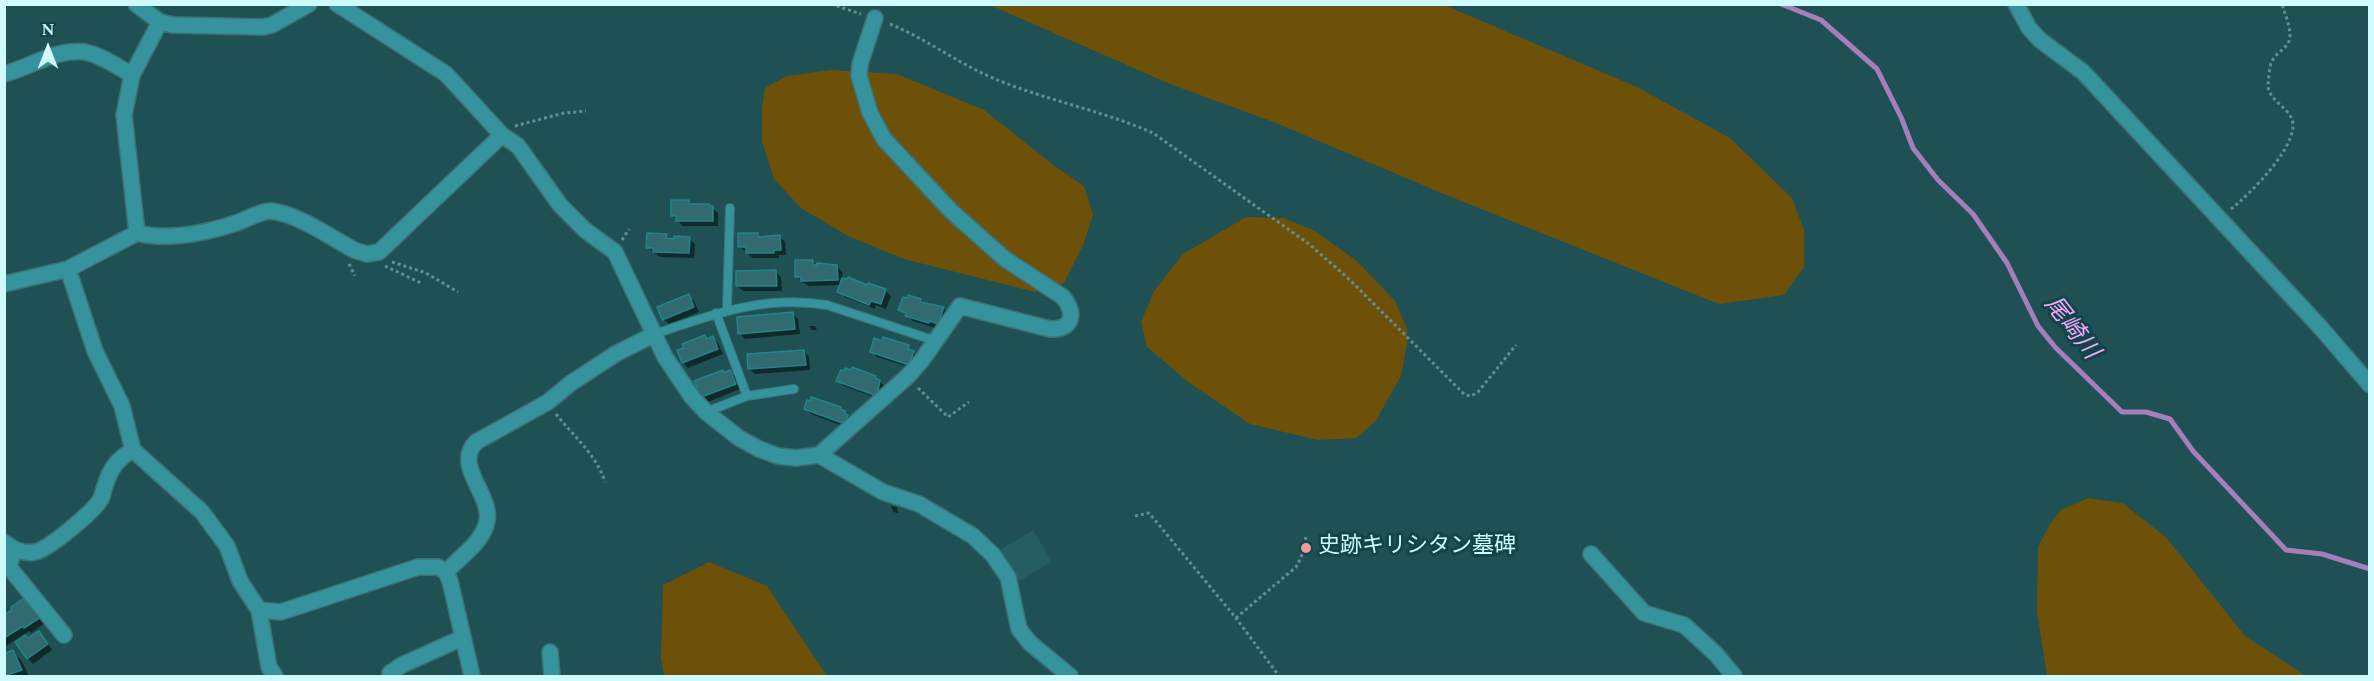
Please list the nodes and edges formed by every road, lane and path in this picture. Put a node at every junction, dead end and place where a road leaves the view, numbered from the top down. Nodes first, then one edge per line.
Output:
1 (136, 4) edge
2 (309, 4) edge
3 (337, 4) edge
4 (831, 4) edge
5 (2016, 4) edge
6 (2282, 4) edge
7 (875, 18) junction
8 (160, 22) junction
9 (4, 74) edge
10 (132, 75) junction
11 (586, 111) dead end
12 (502, 135) junction
13 (730, 208) dead end
14 (2224, 210) dead end
15 (137, 233) junction
16 (373, 253) junction
17 (68, 269) junction
18 (4, 284) edge
19 (421, 284) dead end
20 (459, 292) dead end
21 (727, 309) junction
22 (716, 313) junction
23 (655, 334) junction
24 (936, 341) junction
25 (1516, 345) dead end
26 (908, 376) junction
27 (2370, 385) edge
28 (794, 389) dead end
29 (747, 396) junction
30 (548, 402) junction
31 (969, 402) dead end
32 (706, 412) junction
33 (133, 450) junction
34 (819, 455) junction
35 (605, 482) dead end
36 (1135, 516) dead end
37 (1306, 537) dead end
38 (9, 546) edge
39 (1591, 554) dead end
40 (446, 572) junction
41 (259, 610) junction
42 (1236, 618) junction
43 (64, 635) dead end
44 (462, 638) junction
45 (550, 652) dead end
46 (390, 673) dead end
47 (275, 676) edge
48 (472, 676) edge
49 (552, 676) edge
50 (1070, 676) edge
51 (1280, 676) edge
52 (1734, 676) edge

1 - 8 street
2 - 8 street
3 - 12 street
4 - 7 path
5 - 27 street
6 - 14 path
7 - 24 street
7 - 25 path
8 - 10 street
9 - 10 street
10 - 15 street
11 - 12 path
12 - 16 street
12 - 23 street
13 - 21 lane
15 - 16 street
15 - 17 street
16 - 19 path
16 - 20 path
17 - 18 street
17 - 33 street
21 - 22 lane
21 - 24 lane
22 - 23 lane
22 - 29 lane
23 - 30 street
23 - 32 street
24 - 26 street
26 - 31 path
26 - 34 street
28 - 29 lane
29 - 32 lane
30 - 35 path
30 - 40 street
32 - 34 street
33 - 38 street
33 - 41 street
34 - 50 street
36 - 42 path
37 - 42 path
38 - 43 street
39 - 52 street
40 - 41 street
40 - 44 street
41 - 47 street
42 - 51 path
44 - 46 street
44 - 48 street
45 - 49 street

